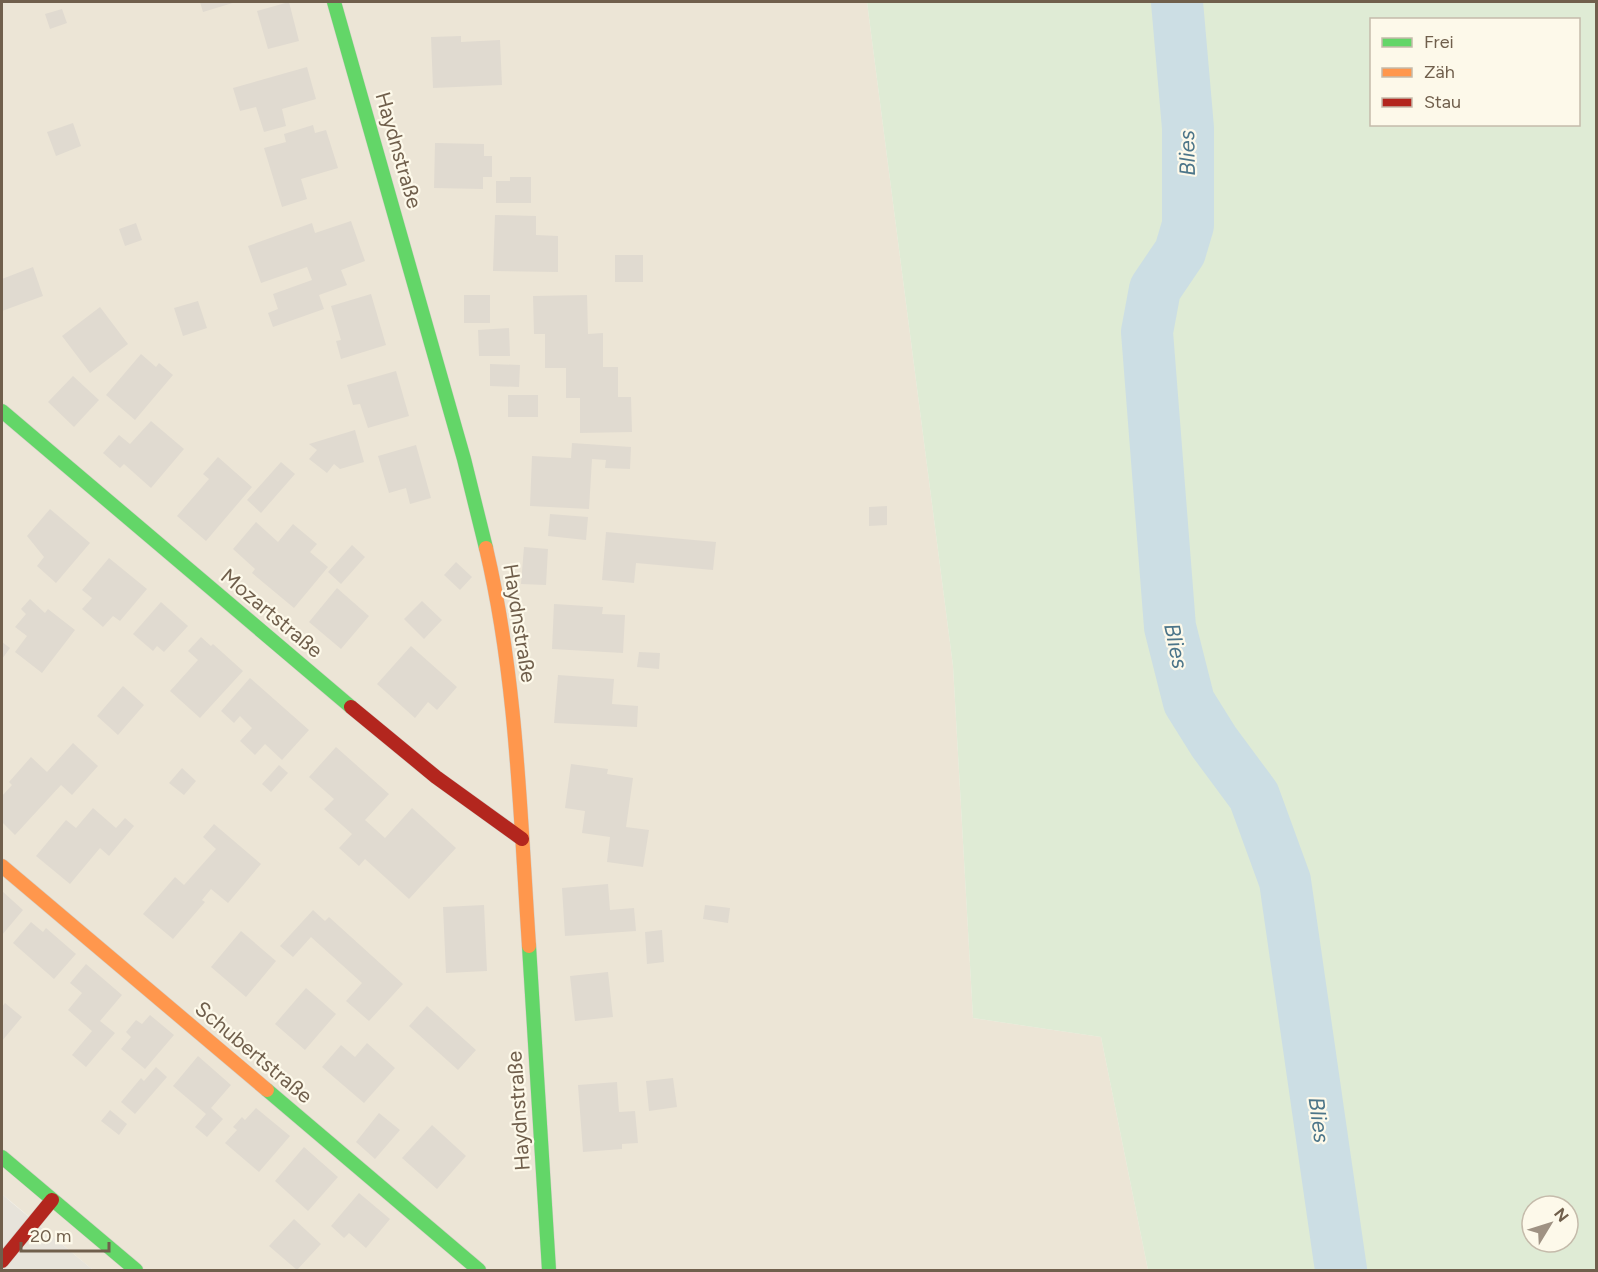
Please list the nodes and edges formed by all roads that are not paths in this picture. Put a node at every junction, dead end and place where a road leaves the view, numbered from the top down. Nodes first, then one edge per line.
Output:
1 (334, 2) edge
2 (2, 411) edge
3 (522, 839) junction
4 (2, 866) edge
5 (2, 1157) edge
6 (52, 1200) junction
7 (2, 1261) edge
8 (136, 1270) edge
9 (479, 1270) edge
10 (549, 1270) edge

1 - 3 street, Haydnstraße
2 - 3 street, Mozartstraße
3 - 10 street, Haydnstraße
4 - 9 street, Schubertstraße
5 - 6 street
6 - 7 street
6 - 8 street

